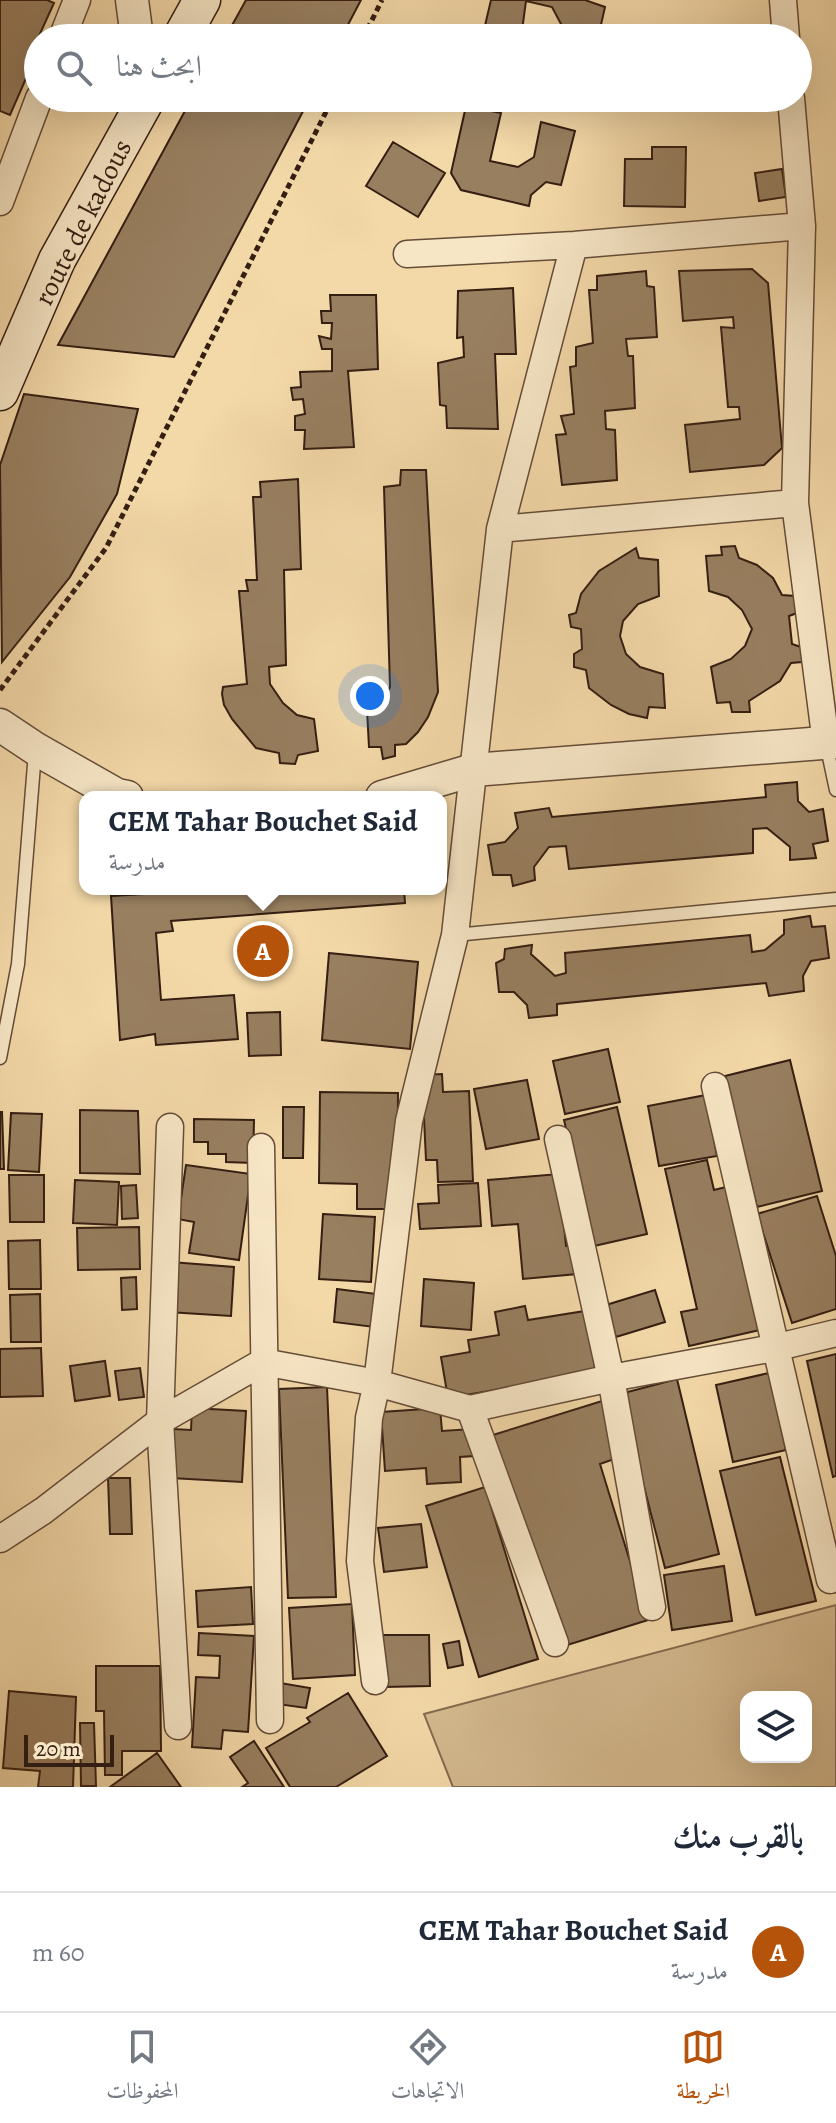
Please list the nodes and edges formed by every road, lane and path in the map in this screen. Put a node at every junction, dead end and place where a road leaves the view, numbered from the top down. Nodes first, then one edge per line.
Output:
1 (77, 0) edge
2 (132, 0) edge
3 (202, 0) edge
4 (382, 0) edge
5 (783, 0) edge
6 (68, 24) edge
7 (135, 24) edge
8 (189, 24) edge
9 (370, 24) edge
10 (785, 24) edge
11 (34, 112) edge
12 (139, 112) edge
13 (326, 112) edge
14 (792, 112) edge
15 (0, 202) edge
16 (802, 226) junction
17 (574, 245) junction
18 (407, 254) dead end
19 (0, 392) edge
20 (795, 503) junction
21 (500, 529) junction
22 (0, 690) edge
23 (0, 725) edge
24 (831, 742) edge
25 (36, 749) junction
26 (473, 770) junction
27 (836, 790) edge
28 (110, 791) edge
29 (402, 791) edge
30 (836, 899) edge
31 (455, 935) junction
32 (0, 1058) edge
33 (715, 1086) dead end
34 (170, 1127) dead end
35 (558, 1139) dead end
36 (261, 1147) dead end
37 (836, 1333) edge
38 (774, 1348) junction
39 (263, 1362) junction
40 (611, 1378) junction
41 (377, 1383) junction
42 (470, 1409) junction
43 (160, 1421) junction
44 (0, 1539) edge
45 (830, 1580) dead end
46 (652, 1607) dead end
47 (555, 1643) dead end
48 (375, 1681) dead end
49 (270, 1720) dead end
50 (178, 1726) dead end

1 - 6 street
2 - 7 street
3 - 8 main road
4 - 9 path
5 - 10 street
11 - 15 street
12 - 19 main road, route de kadous
13 - 22 path
14 - 16 street
16 - 17 street
16 - 20 street
17 - 18 street
17 - 21 street
20 - 21 street
20 - 24 street
21 - 26 street
23 - 25 street
24 - 26 street
24 - 27 lane
25 - 28 street
25 - 32 lane
26 - 29 street
26 - 31 street
30 - 31 lane
31 - 41 street
33 - 38 street
34 - 43 street
35 - 40 street
36 - 39 street
37 - 38 street
38 - 40 street
38 - 45 street
39 - 41 street
39 - 43 street
39 - 49 street
40 - 42 street
40 - 46 street
41 - 42 street
41 - 48 street
42 - 47 street
43 - 44 street
43 - 50 street

